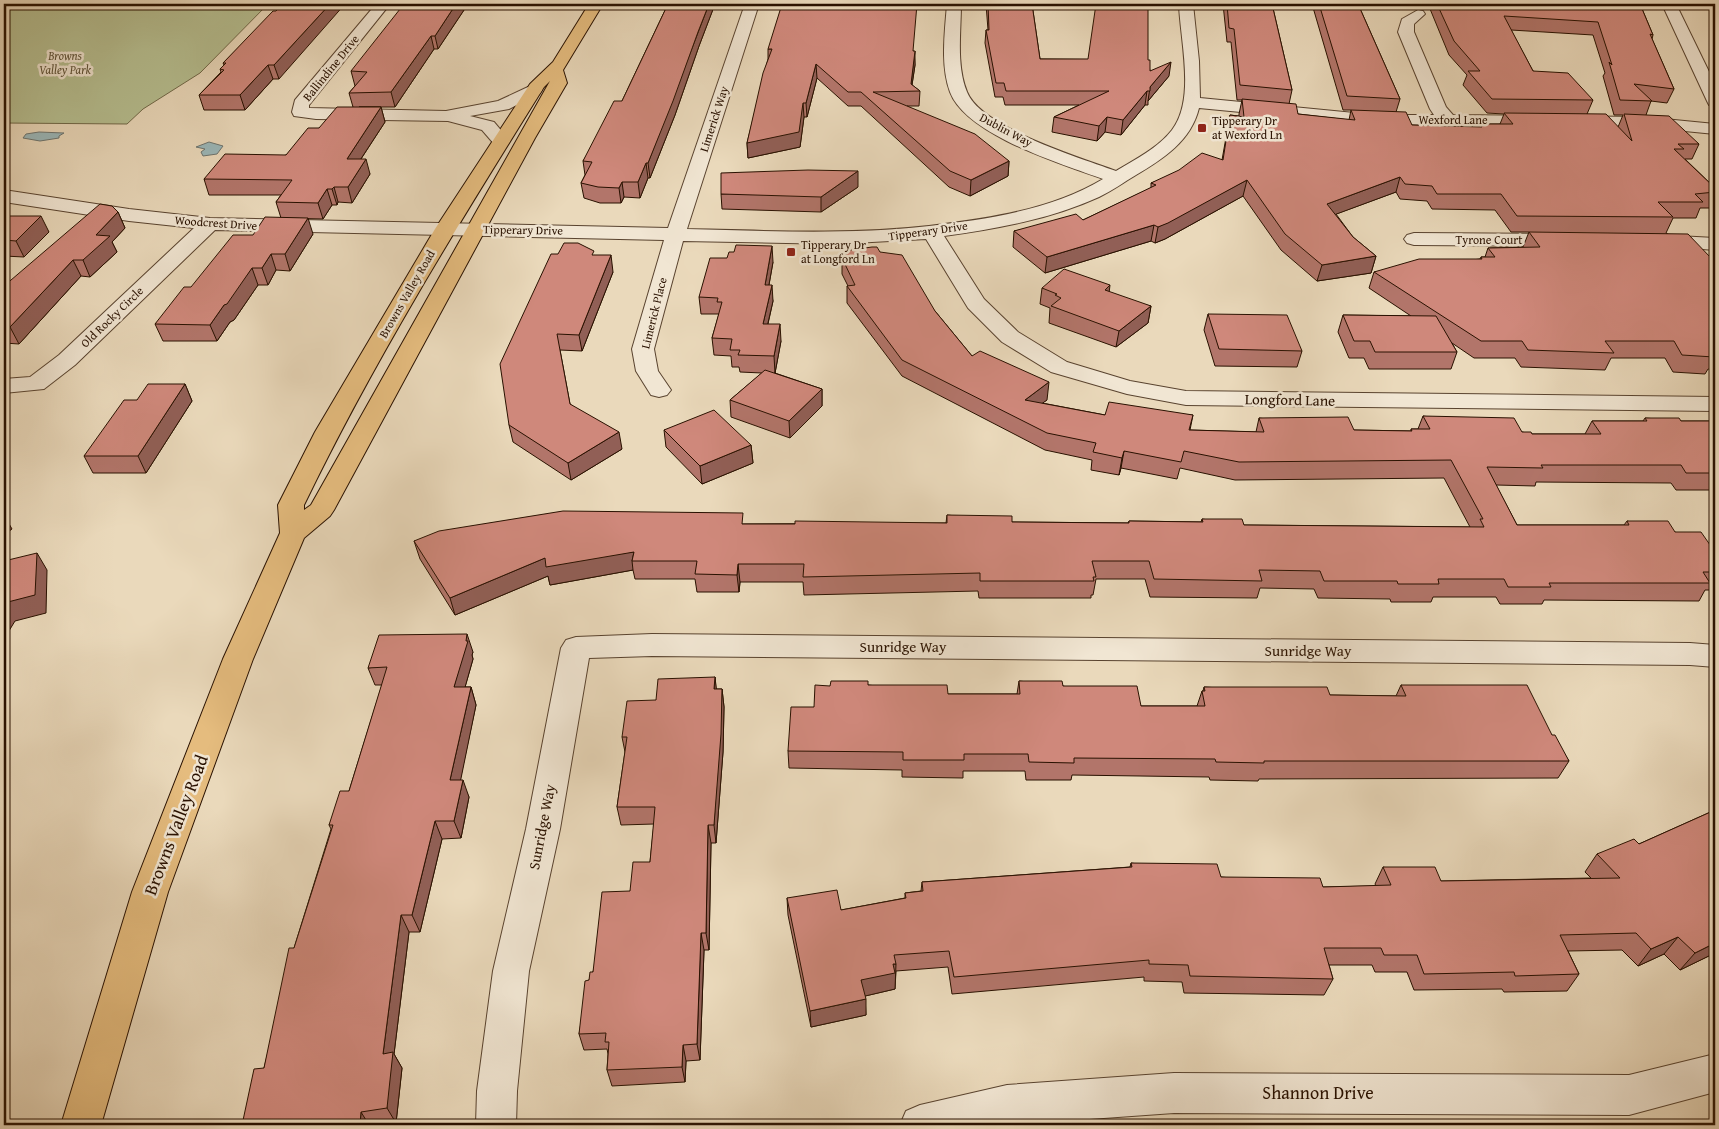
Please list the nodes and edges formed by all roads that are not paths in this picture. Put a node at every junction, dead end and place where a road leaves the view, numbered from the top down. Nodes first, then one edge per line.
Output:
1 (383, 4) edge
2 (596, 4) edge
3 (752, 4) edge
4 (954, 4) edge
5 (1186, 4) edge
6 (1669, 4) edge
7 (1418, 14) dead end
8 (555, 71) junction
9 (534, 90) junction
10 (1715, 101) edge
11 (1192, 102) junction
12 (446, 116) junction
13 (1448, 120) junction
14 (1715, 129) edge
15 (501, 141) junction
16 (1118, 178) junction
17 (4, 196) edge
18 (210, 224) junction
19 (460, 229) junction
20 (931, 231) junction
21 (676, 234) junction
22 (1414, 239) dead end
23 (1583, 240) edge
24 (1642, 241) edge
25 (1715, 244) edge
26 (4, 386) edge
27 (659, 390) dead end
28 (1715, 404) edge
29 (293, 533) junction
30 (1715, 656) edge
31 (1715, 1073) edge
32 (82, 1125) edge
33 (496, 1125) edge
34 (920, 1125) edge

1 - 12 street, Ballindine Drive
2 - 8 main road, Browns Valley Road
3 - 21 street, Limerick Way
4 - 16 street, Dublin Way
5 - 11 street, Tipperary Drive
6 - 10 street
7 - 13 street
8 - 9 main road, Browns Valley Road
8 - 19 main road, Browns Valley Road
9 - 12 street, Ballindine Drive
9 - 15 main road, Browns Valley Road
11 - 13 street, Wexford Lane
11 - 16 street, Tipperary Drive
12 - 15 street
13 - 14 street, Wexford Lane
15 - 19 main road, Browns Valley Road
16 - 20 street, Tipperary Drive
17 - 18 street, Woodcrest Drive
18 - 19 street, Woodcrest Drive
18 - 26 street, Old Rocky Circle
19 - 21 street, Tipperary Drive
19 - 29 main road, Browns Valley Road
19 - 29 main road, Browns Valley Road
20 - 21 street, Tipperary Drive
20 - 28 street, Longford Lane
21 - 27 street, Limerick Place
22 - 23 street, Tyrone Court
24 - 25 street
29 - 32 main road, Browns Valley Road
30 - 33 street, Sunridge Way
31 - 34 street, Shannon Drive

